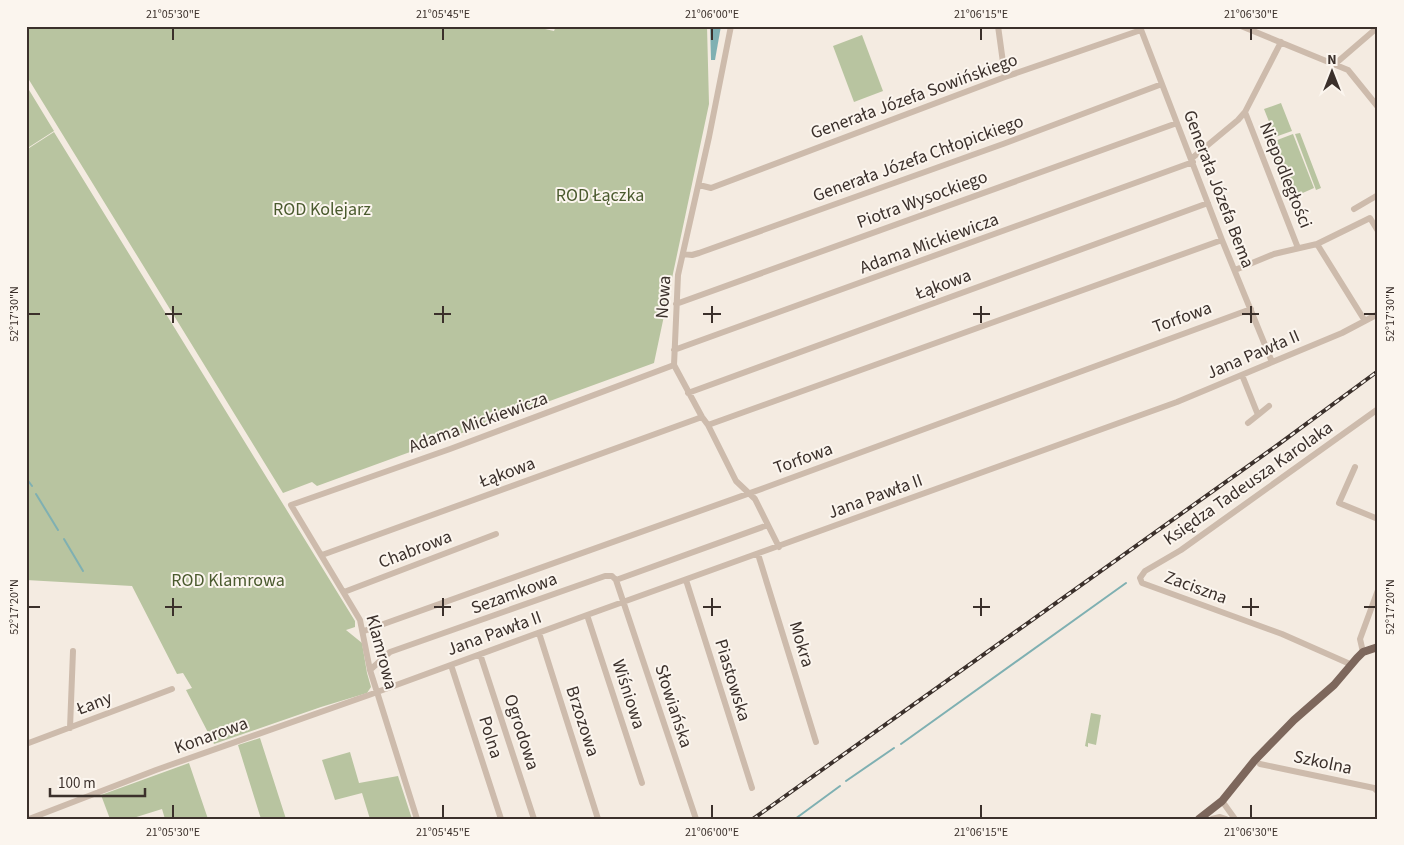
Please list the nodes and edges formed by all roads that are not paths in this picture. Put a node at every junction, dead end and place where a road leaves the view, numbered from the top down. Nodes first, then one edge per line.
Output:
1 (731, 26) edge
2 (998, 26) edge
3 (1242, 26) edge
4 (1378, 27) edge
5 (1140, 28) edge
6 (1281, 42) junction
7 (1335, 64) junction
8 (1005, 78) junction
9 (1162, 84) junction
10 (1378, 107) edge
11 (1245, 112) junction
12 (1177, 123) junction
13 (1192, 160) junction
14 (699, 185) junction
15 (1378, 195) edge
16 (1208, 203) junction
17 (1354, 209) dead end
18 (1378, 230) edge
19 (1222, 240) junction
20 (1316, 244) junction
21 (1298, 248) junction
22 (682, 254) junction
23 (1235, 270) junction
24 (676, 304) junction
25 (1250, 309) junction
26 (1378, 314) edge
27 (1365, 321) junction
28 (674, 350) junction
29 (1272, 362) junction
30 (674, 365) junction
31 (1242, 375) junction
32 (688, 393) junction
33 (1269, 406) dead end
34 (1378, 409) edge
35 (1258, 415) junction
36 (702, 418) junction
37 (1248, 423) dead end
38 (708, 424) junction
39 (1355, 467) dead end
40 (749, 493) junction
41 (291, 505) joint
42 (1378, 519) edge
43 (768, 525) junction
44 (496, 534) dead end
45 (779, 547) junction
46 (758, 554) junction
47 (322, 555) junction
48 (616, 580) junction
49 (686, 580) junction
50 (1142, 583) joint
51 (1378, 590) edge
52 (344, 592) junction
53 (624, 602) junction
54 (587, 615) junction
55 (364, 631) junction
56 (539, 633) junction
57 (1378, 647) edge
58 (73, 651) dead end
59 (1363, 652) junction
60 (480, 654) junction
61 (1350, 664) junction
62 (452, 665) junction
63 (370, 670) junction
64 (172, 689) dead end
65 (376, 692) junction
66 (70, 728) junction
67 (816, 742) dead end
68 (26, 744) edge
69 (1260, 764) dead end
70 (642, 782) dead end
71 (752, 788) dead end
72 (1378, 792) edge
73 (1222, 801) junction
74 (29, 819) edge
75 (417, 819) edge
76 (500, 819) edge
77 (534, 819) edge
78 (598, 819) edge
79 (696, 819) edge
80 (1199, 819) edge
81 (1212, 819) edge
82 (1226, 819) edge
83 (1235, 819) edge

1 - 14 street, Nowa
2 - 8 street
3 - 6 street
4 - 7 street
5 - 8 street, Generała Józefa Sowińskiego
5 - 9 street, Generała Józefa Bema
6 - 7 street
6 - 11 street, Adama Mickiewicza
7 - 10 street
8 - 14 street, Generała Józefa Sowińskiego
9 - 12 street, Generała Józefa Bema
9 - 22 street, Generała Józefa Chłopickiego
11 - 13 street, Adama Mickiewicza
11 - 21 street, Niepodległości
12 - 13 street, Generała Józefa Bema
12 - 24 street, Piotra Wysockiego
13 - 16 street, Generała Józefa Bema
13 - 28 street, Adama Mickiewicza
14 - 22 street, Nowa
15 - 17 street
16 - 19 street, Generała Józefa Bema
16 - 32 street, Łąkowa
18 - 20 street
19 - 23 street, Generała Józefa Bema
19 - 38 street
20 - 21 street
20 - 27 street, Niepodległości
21 - 23 street
22 - 24 street, Nowa
23 - 25 street, Generała Józefa Bema
24 - 28 street, Nowa
25 - 29 street, Generała Józefa Bema
25 - 40 street, Torfowa
26 - 27 street, Jana Pawła II
27 - 29 street, Jana Pawła II
28 - 30 street, Nowa
29 - 31 street, Jana Pawła II
30 - 32 street, Nowa
30 - 41 street, Adama Mickiewicza
31 - 35 street
31 - 45 street, Jana Pawła II
32 - 36 street, Nowa
33 - 35 street
34 - 50 street, Księdza Tadeusza Karolaka
35 - 37 street
36 - 38 street, Nowa
36 - 47 street, Łąkowa
38 - 40 street, Nowa
39 - 42 street
40 - 43 street, Nowa
40 - 55 street, Torfowa
41 - 47 street, Klamrowa
43 - 45 street, Nowa
43 - 48 street, Sezamkowa
44 - 52 street, Chabrowa
45 - 46 street, Jana Pawła II
46 - 49 street, Jana Pawła II
46 - 67 street, Mokra
47 - 52 street, Klamrowa
48 - 53 street
48 - 63 street, Sezamkowa
49 - 53 street, Jana Pawła II
49 - 71 street, Piastowska
50 - 61 street, Zaciszna
51 - 59 street
52 - 55 street, Klamrowa
53 - 54 street, Jana Pawła II
53 - 79 street, Słowiańska
54 - 56 street, Jana Pawła II
54 - 70 street, Wiśniowa
55 - 63 street, Klamrowa
56 - 60 street, Jana Pawła II
56 - 78 street, Brzozowa
57 - 59 main road
58 - 66 street
59 - 61 main road
60 - 62 street, Jana Pawła II
60 - 77 street, Ogrodowa
61 - 73 main road
62 - 65 street, Jana Pawła II
62 - 76 street, Polna
63 - 65 street, Klamrowa
64 - 66 street, Łany
65 - 74 street, Konarowa
65 - 75 street, Klamrowa
66 - 68 street, Łany
69 - 72 street, Szkolna
73 - 80 main road
73 - 83 street
81 - 82 street

